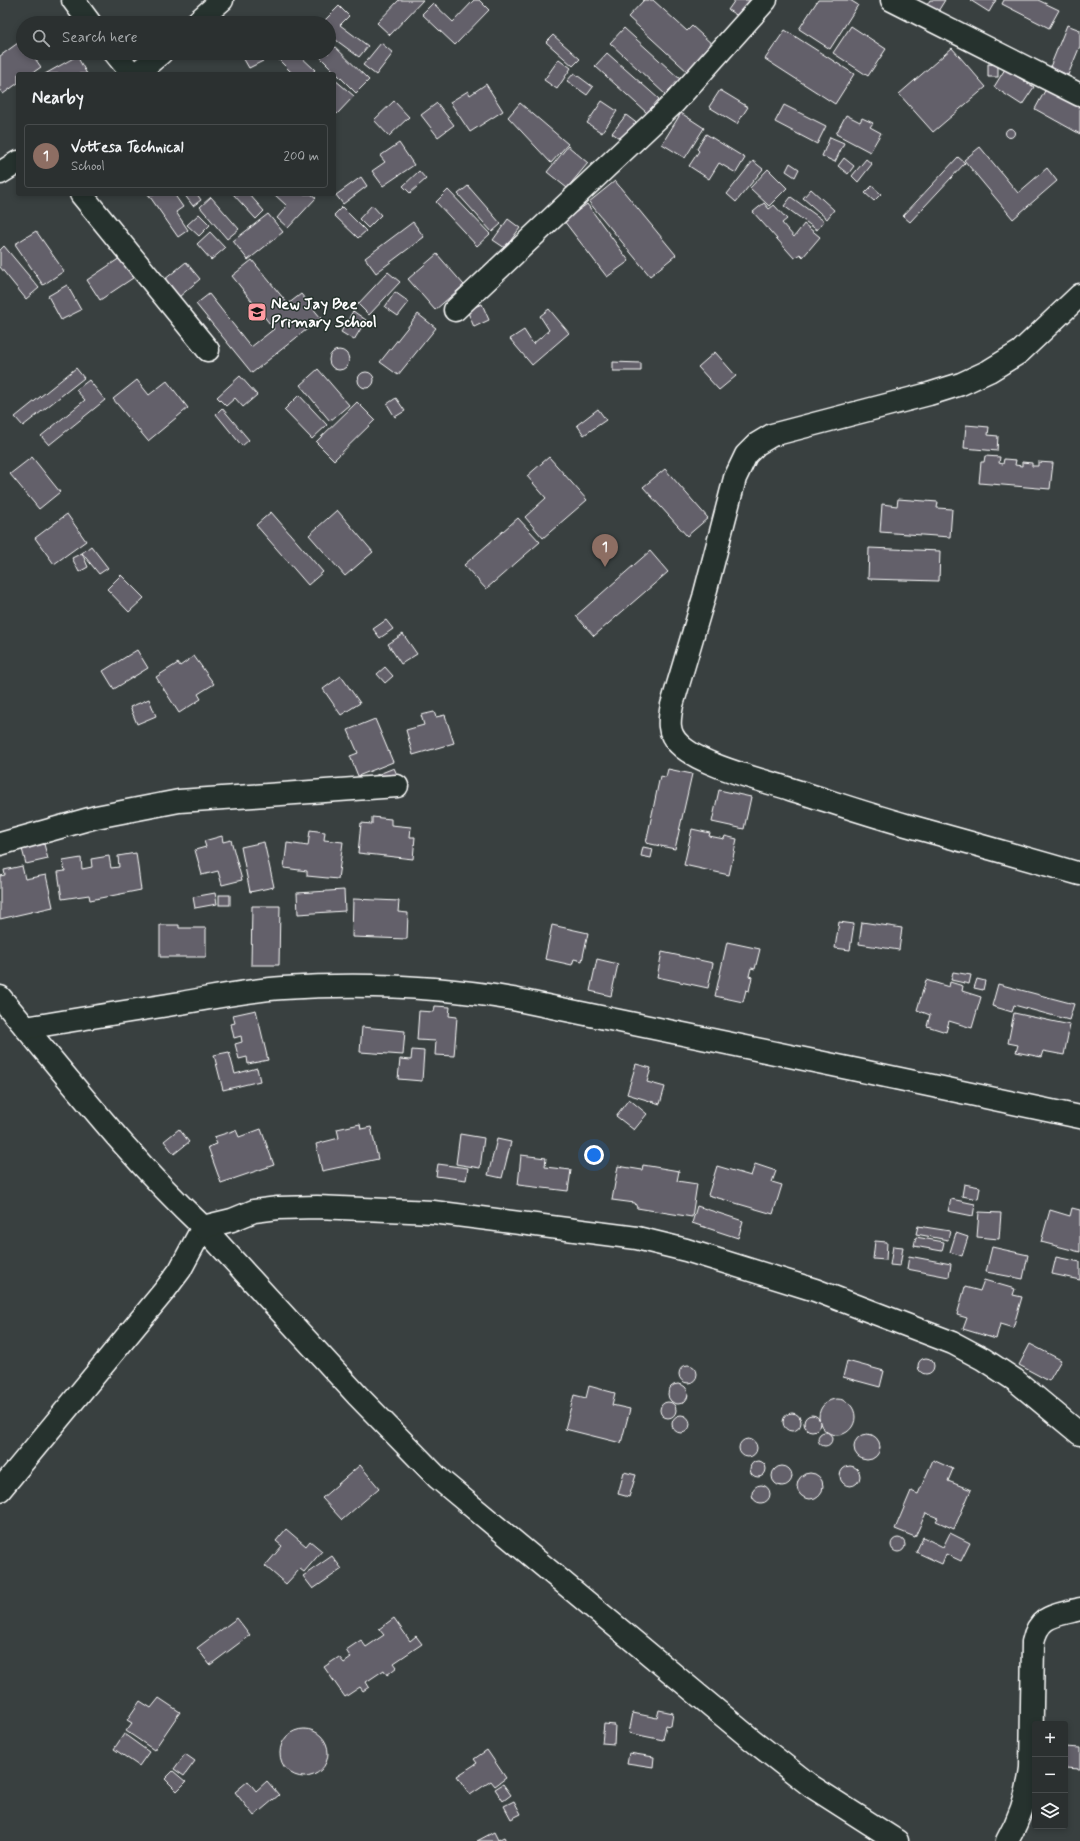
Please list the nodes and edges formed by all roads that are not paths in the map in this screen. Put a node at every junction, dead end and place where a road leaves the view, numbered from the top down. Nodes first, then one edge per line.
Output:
1 (73, 0) edge
2 (222, 0) edge
3 (766, 0) edge
4 (892, 0) edge
5 (85, 16) edge
6 (204, 16) edge
7 (121, 60) edge
8 (153, 60) edge
9 (130, 72) edge
10 (138, 72) edge
11 (1080, 95) edge
12 (16, 163) edge
13 (0, 173) edge
14 (83, 196) edge
15 (1080, 295) edge
16 (455, 310) dead end
17 (208, 350) dead end
18 (397, 786) dead end
19 (0, 844) edge
20 (1080, 874) edge
21 (0, 997) edge
22 (26, 1028) junction
23 (1080, 1117) edge
24 (203, 1227) junction
25 (1080, 1434) edge
26 (0, 1490) edge
27 (1080, 1609) edge
28 (897, 1841) edge
29 (1007, 1841) edge

1 - 5 street
2 - 6 street
3 - 16 street
4 - 11 street
7 - 9 street
8 - 10 street
12 - 13 street
14 - 17 street
15 - 20 street
18 - 19 street
21 - 22 street
22 - 23 street
22 - 24 street
24 - 25 street
24 - 26 street
24 - 28 street
27 - 29 street

